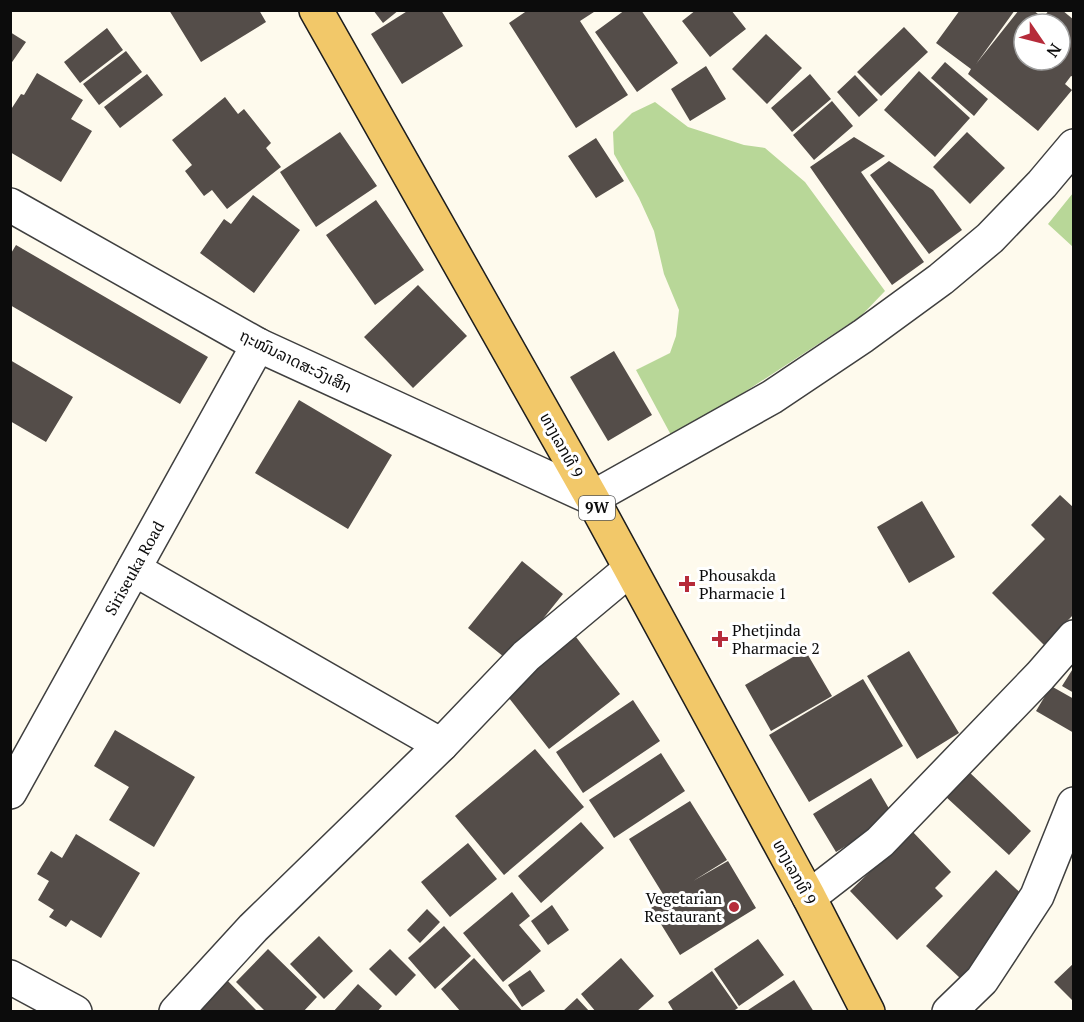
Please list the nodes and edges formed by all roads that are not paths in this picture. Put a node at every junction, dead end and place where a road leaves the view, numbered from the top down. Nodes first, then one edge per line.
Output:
1 (315, 10) edge
2 (1074, 146) edge
3 (10, 205) edge
4 (258, 345) junction
5 (592, 498) junction
6 (134, 569) junction
7 (629, 570) junction
8 (1074, 637) edge
9 (441, 746) junction
10 (10, 792) edge
11 (1074, 804) edge
12 (809, 897) junction
13 (10, 977) edge
14 (75, 1011) edge
15 (176, 1011) edge
16 (868, 1011) edge
17 (949, 1011) edge

1 - 5 main road, ທາງເລກທີ 9 / 9W
2 - 5 street
3 - 4 street, ຖະໜົນລາດສະວົງເສິກ
4 - 5 street, ຖະໜົນລາດສະວົງເສິກ
4 - 6 street, Siriseuka Road
5 - 7 main road, ທາງເລກທີ 9 / 9W
6 - 9 street
6 - 10 street, Siriseuka Road
7 - 9 street
7 - 12 main road, ທາງເລກທີ 9 / 9W
8 - 12 street
9 - 15 street
11 - 17 street
12 - 16 main road, ທາງເລກທີ 9 / 9W
13 - 14 street

